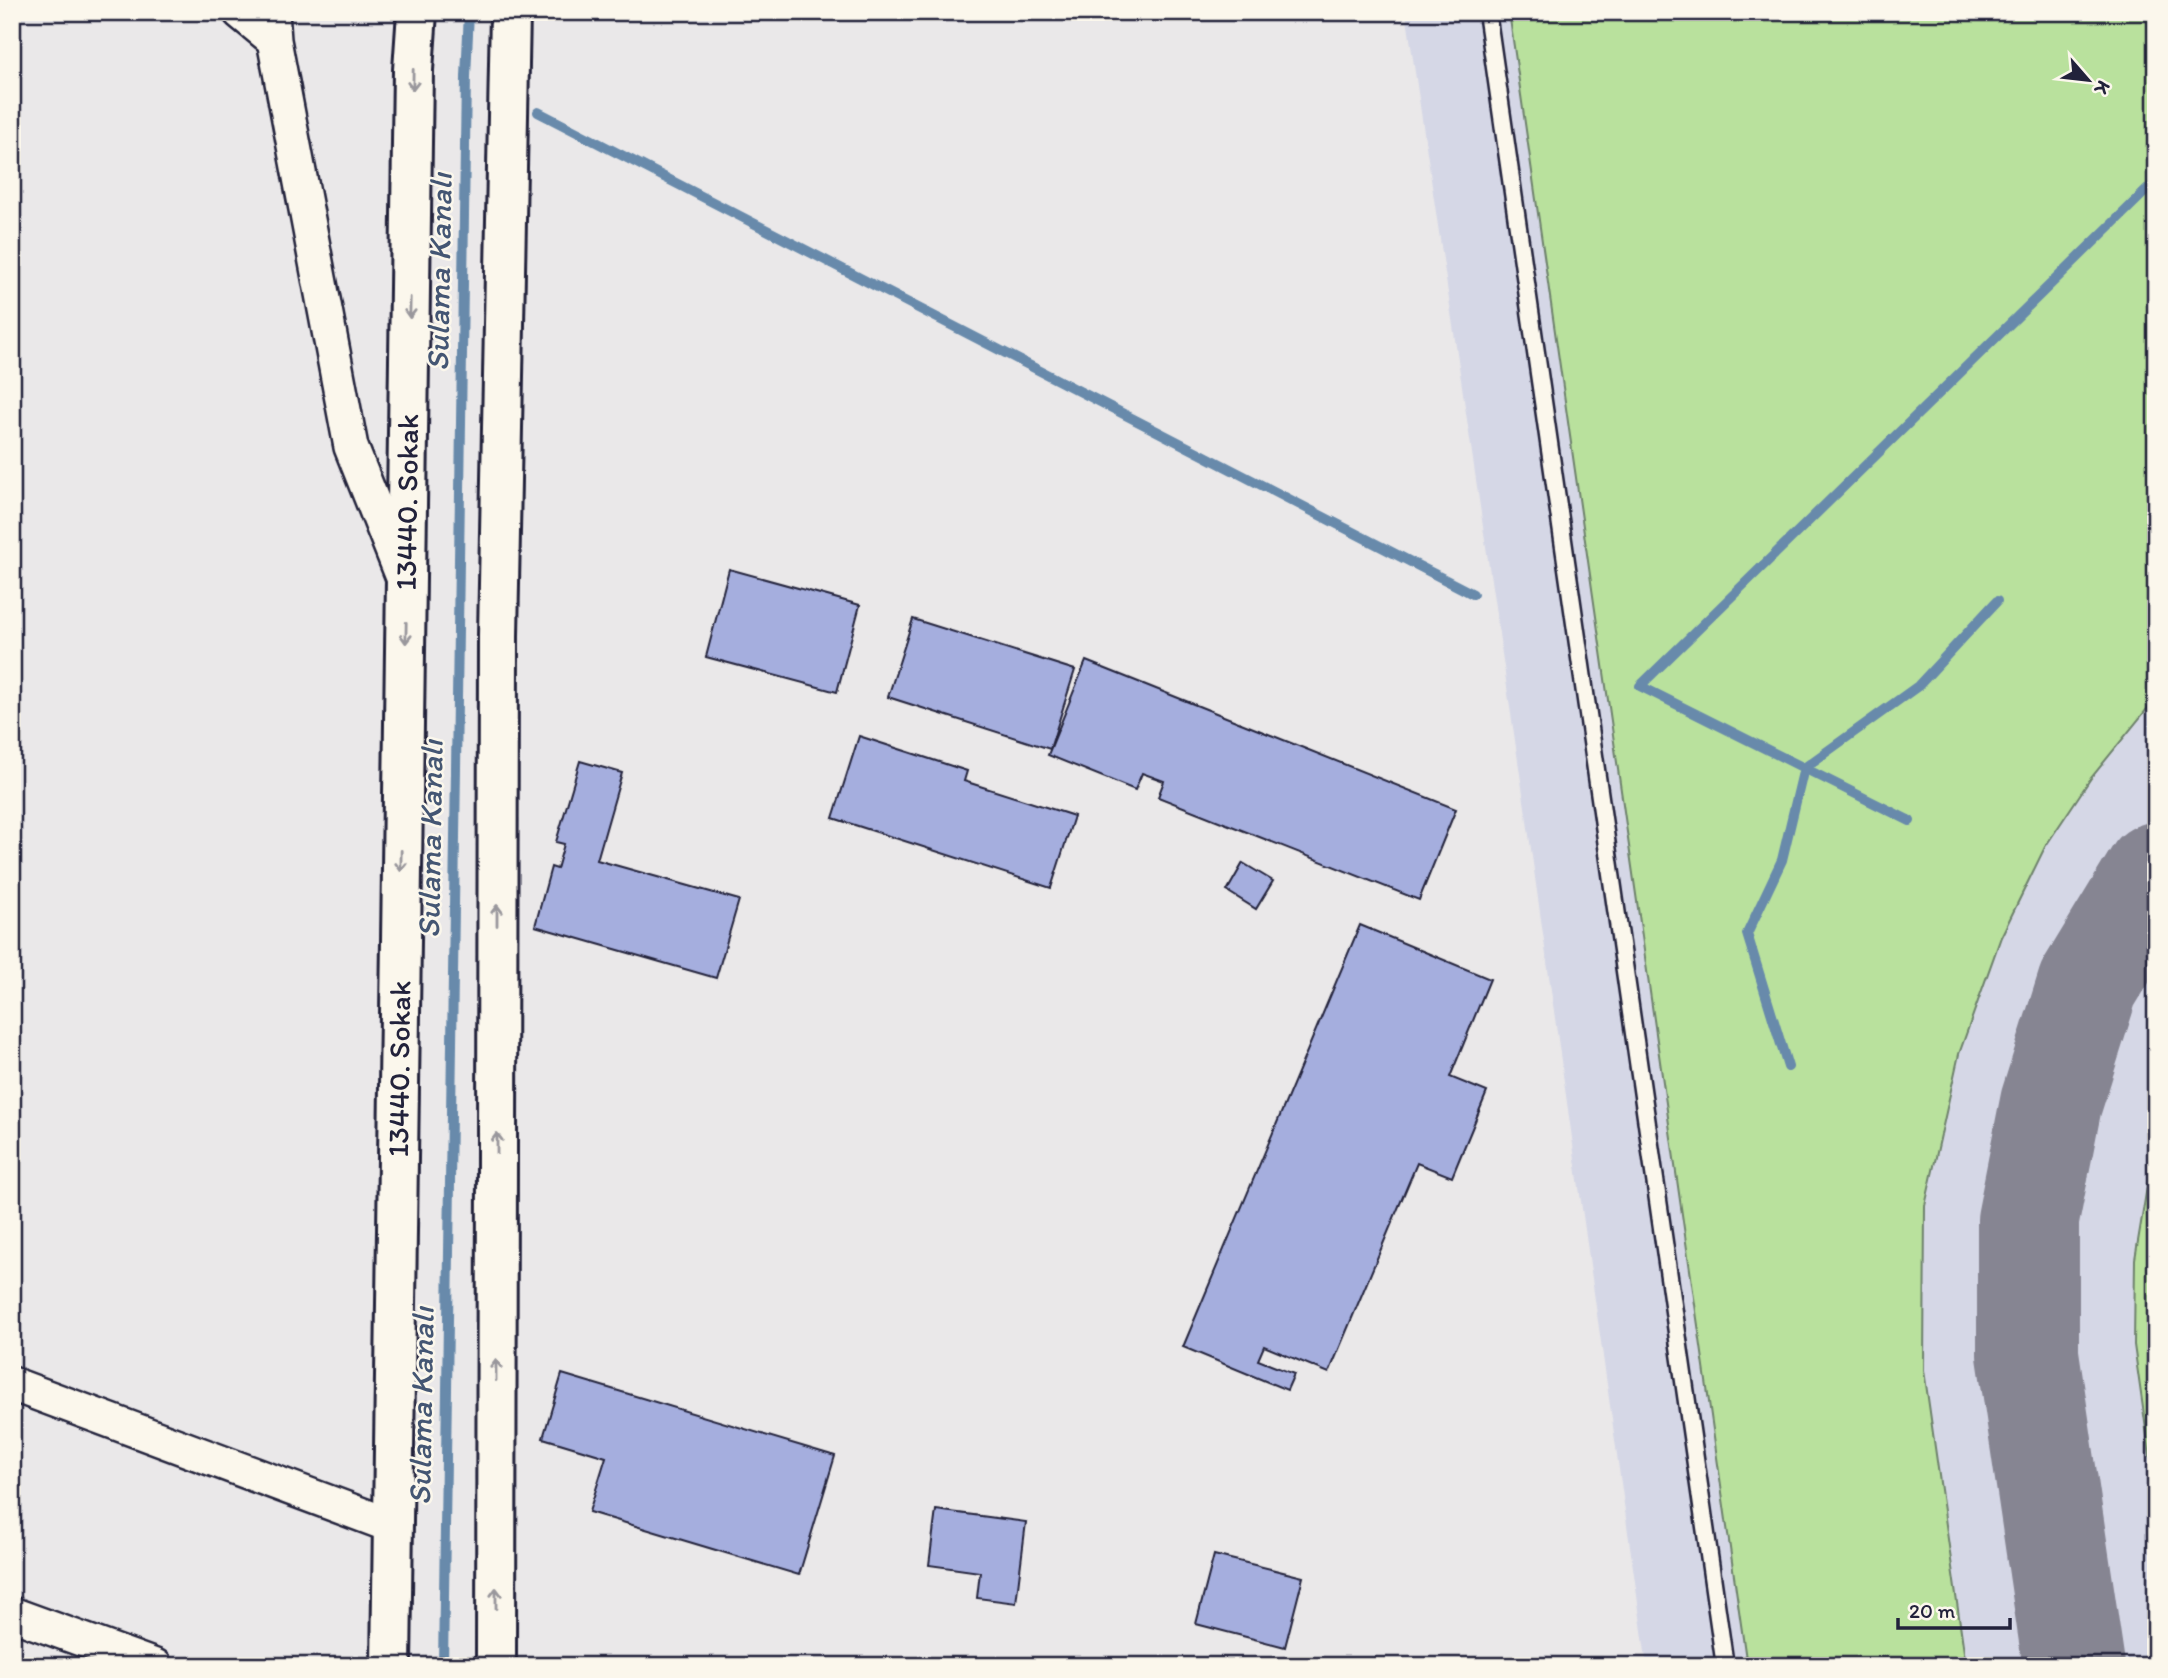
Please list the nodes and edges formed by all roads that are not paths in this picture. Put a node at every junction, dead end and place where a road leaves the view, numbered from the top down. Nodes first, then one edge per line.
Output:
1 (240, 12) edge
2 (417, 12) edge
3 (510, 12) edge
4 (1487, 12) edge
5 (273, 26) edge
6 (407, 586) junction
7 (12, 1384) edge
8 (392, 1526) junction
9 (12, 1614) edge
10 (155, 1666) edge
11 (391, 1666) edge
12 (496, 1666) edge
13 (1725, 1666) edge

1 - 5 street
2 -> 6 main road, 13440. Sokak
12 -> 3 main road
4 - 13 lane
5 - 6 street
6 -> 8 main road, 13440. Sokak
7 - 8 street
8 - 11 main road, 13440. Sokak
9 - 10 street

